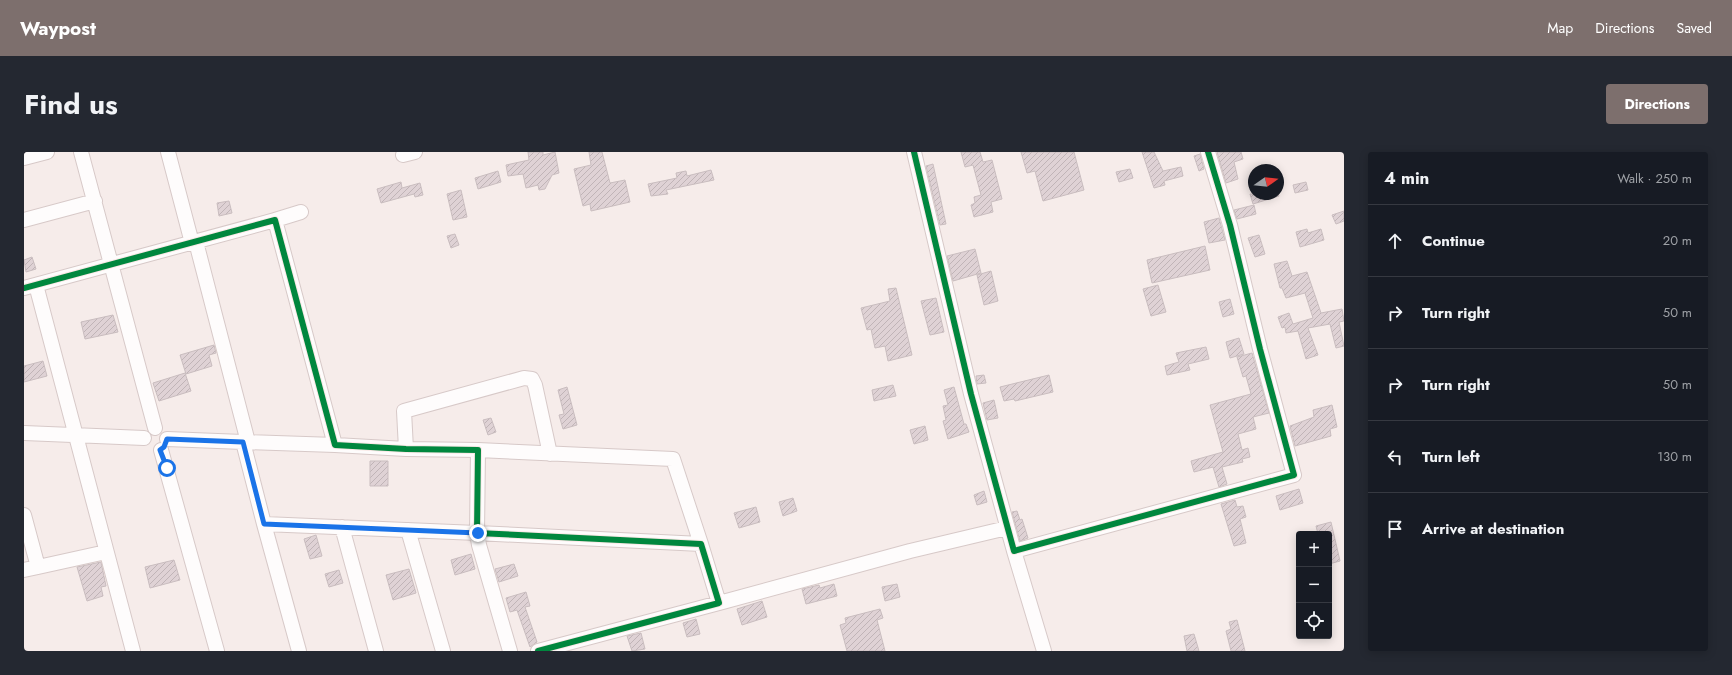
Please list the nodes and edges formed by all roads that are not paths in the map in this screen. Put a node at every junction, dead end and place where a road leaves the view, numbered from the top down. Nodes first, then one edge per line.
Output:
1 (47, 152) edge
2 (81, 152) edge
3 (168, 152) edge
4 (914, 152) edge
5 (1208, 152) edge
6 (24, 158) edge
7 (95, 201) junction
8 (301, 212) dead end
9 (24, 220) edge
10 (274, 220) junction
11 (194, 242) junction
12 (112, 264) junction
13 (30, 287) edge
14 (155, 428) junction
15 (24, 433) edge
16 (75, 436) junction
17 (144, 438) junction
18 (246, 442) junction
19 (164, 445) junction
20 (335, 445) junction
21 (406, 449) junction
22 (478, 450) junction
23 (550, 454) junction
24 (24, 515) edge
25 (264, 524) junction
26 (342, 527) junction
27 (1007, 528) junction
28 (408, 530) junction
29 (478, 533) junction
30 (702, 544) junction
31 (1014, 551) junction
32 (106, 552) junction
33 (38, 567) junction
34 (24, 570) edge
35 (719, 603) junction
36 (133, 651) edge
37 (217, 651) edge
38 (299, 651) edge
39 (376, 651) edge
40 (443, 651) edge
41 (510, 651) edge
42 (538, 651) edge
43 (1044, 651) edge

1 - 6 street
2 - 7 street
3 - 11 street
4 - 27 street
5 - 31 street
7 - 9 street
7 - 12 street
8 - 10 street
10 - 11 street
10 - 20 street
11 - 12 street
11 - 18 street
12 - 13 street
12 - 14 street
13 - 16 street
14 - 17 street
14 - 19 street
15 - 16 street
16 - 17 street
16 - 32 street
17 - 19 street
18 - 19 street
18 - 20 street
18 - 25 street
19 - 37 street
20 - 21 street
21 - 22 street
21 - 23 street
22 - 23 street
22 - 29 street
23 - 30 street
24 - 33 street
25 - 26 street
25 - 38 street
26 - 28 street
26 - 39 street
27 - 31 street
27 - 35 street
28 - 29 street
28 - 40 street
29 - 30 street
29 - 41 street
30 - 35 street
31 - 43 street
32 - 33 street
32 - 36 street
33 - 34 street
35 - 42 street

